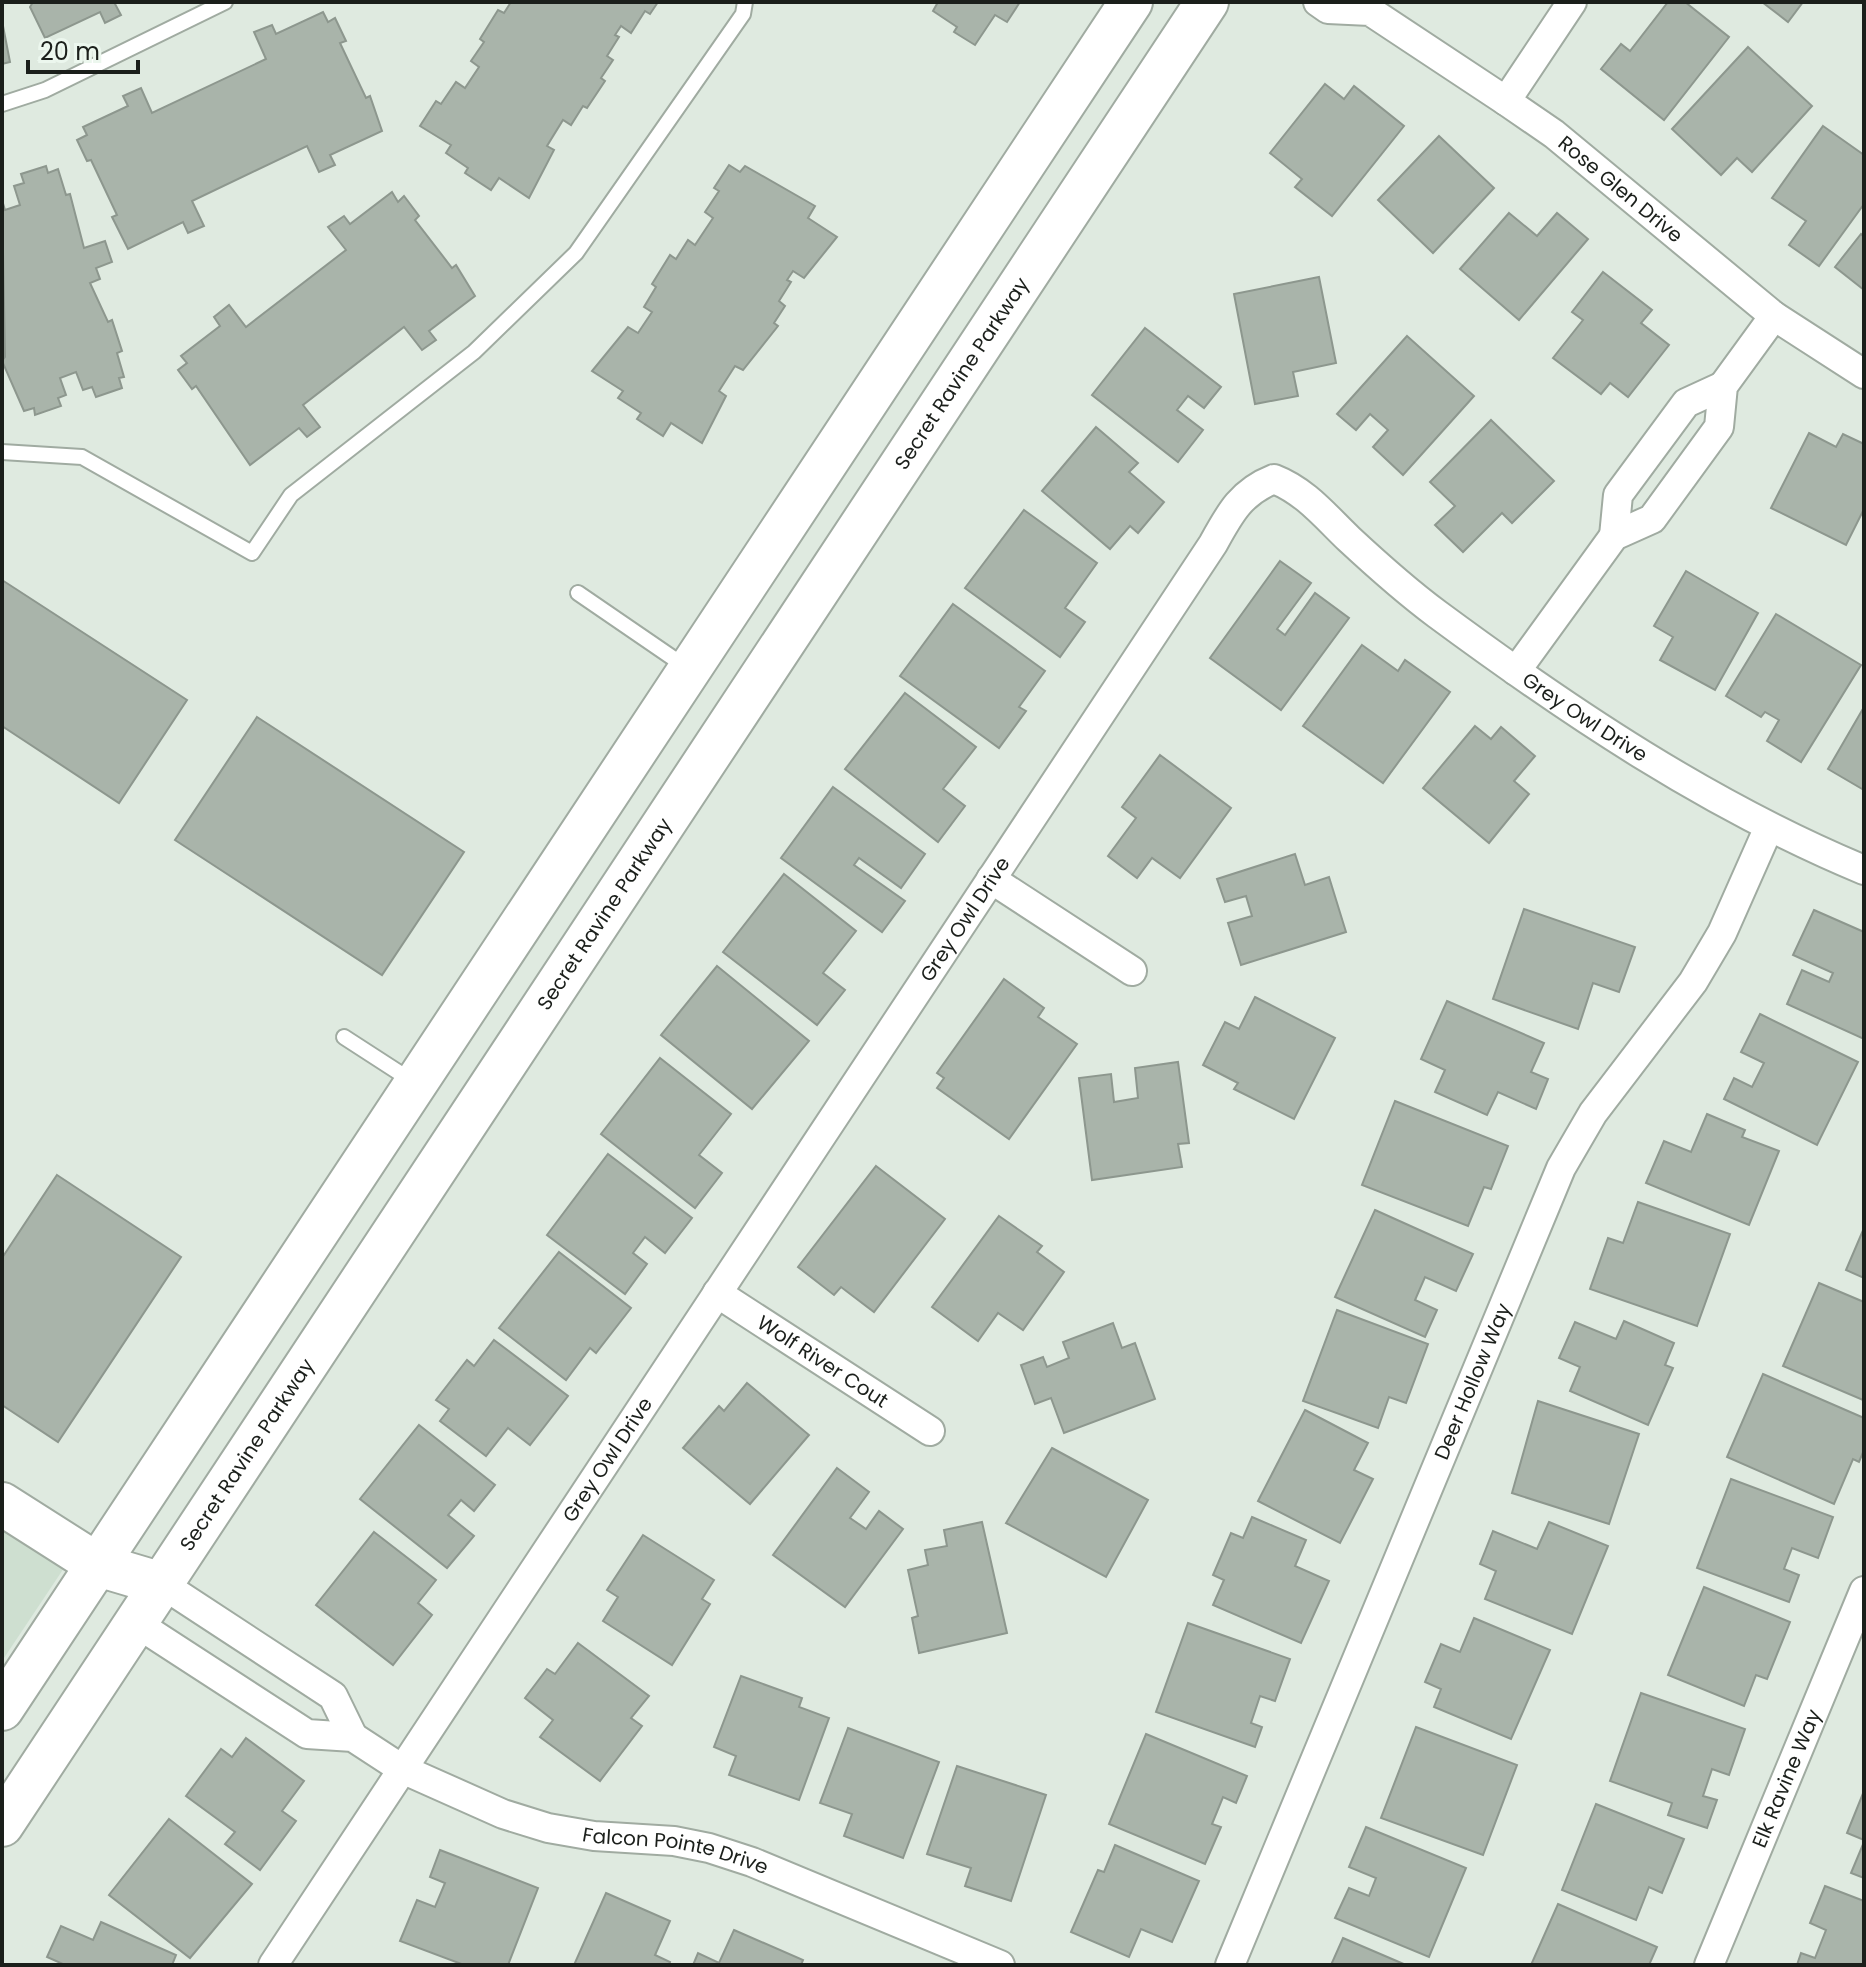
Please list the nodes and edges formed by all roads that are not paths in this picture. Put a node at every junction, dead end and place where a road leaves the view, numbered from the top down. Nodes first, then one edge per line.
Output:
1 (225, 2) edge
2 (745, 2) edge
3 (1131, 2) edge
4 (1207, 2) edge
5 (1318, 2) edge
6 (1572, 2) edge
7 (1367, 7) edge
8 (1506, 101) junction
9 (2, 104) edge
10 (1774, 316) junction
11 (1864, 374) edge
12 (1723, 386) junction
13 (1657, 442) junction
14 (2, 452) edge
15 (1691, 466) junction
16 (1614, 536) junction
17 (578, 593) dead end
18 (689, 670) junction
19 (1516, 671) junction
20 (1769, 827) junction
21 (1864, 870) edge
22 (991, 879) junction
23 (1132, 971) dead end
24 (344, 1037) dead end
25 (416, 1083) junction
26 (717, 1293) junction
27 (930, 1431) dead end
28 (2, 1504) edge
29 (98, 1565) junction
30 (162, 1584) junction
31 (1864, 1591) edge
32 (136, 1623) junction
33 (259, 1647) junction
34 (233, 1686) junction
35 (2, 1709) edge
36 (353, 1737) junction
37 (402, 1769) junction
38 (2, 1825) edge
39 (273, 1965) edge
40 (1000, 1965) edge
41 (1230, 1965) edge
42 (1709, 1965) edge

1 - 9 lane
2 - 14 lane
3 - 18 main road
4 - 30 main road, Secret Ravine Parkway
5 - 7 street, Rose Glen Drive
6 - 8 street
7 - 8 street, Rose Glen Drive
8 - 10 street, Rose Glen Drive
10 - 11 street, Rose Glen Drive
10 - 12 street
12 - 13 street
12 - 15 street
13 - 15 street
13 - 16 street
15 - 16 street
16 - 19 street
17 - 18 lane
18 - 25 main road
19 - 20 street, Grey Owl Drive
19 - 22 street, Grey Owl Drive
20 - 21 street, Grey Owl Drive
20 - 41 street, Deer Hollow Way
22 - 23 street
22 - 26 street, Grey Owl Drive
24 - 25 lane
25 - 29 main road
26 - 27 street, Wolf River Cout
26 - 37 street, Grey Owl Drive
28 - 29 main road
29 - 30 main road
29 - 32 main road
29 - 35 main road
30 - 32 main road, Secret Ravine Parkway
30 - 33 street
31 - 42 street, Elk Ravine Way
32 - 34 street, Falcon Pointe Drive
32 - 38 main road, Secret Ravine Parkway
33 - 34 street
33 - 36 street
34 - 36 street, Falcon Pointe Drive
36 - 37 street, Falcon Pointe Drive
37 - 39 street, Grey Owl Drive
37 - 40 street, Falcon Pointe Drive

